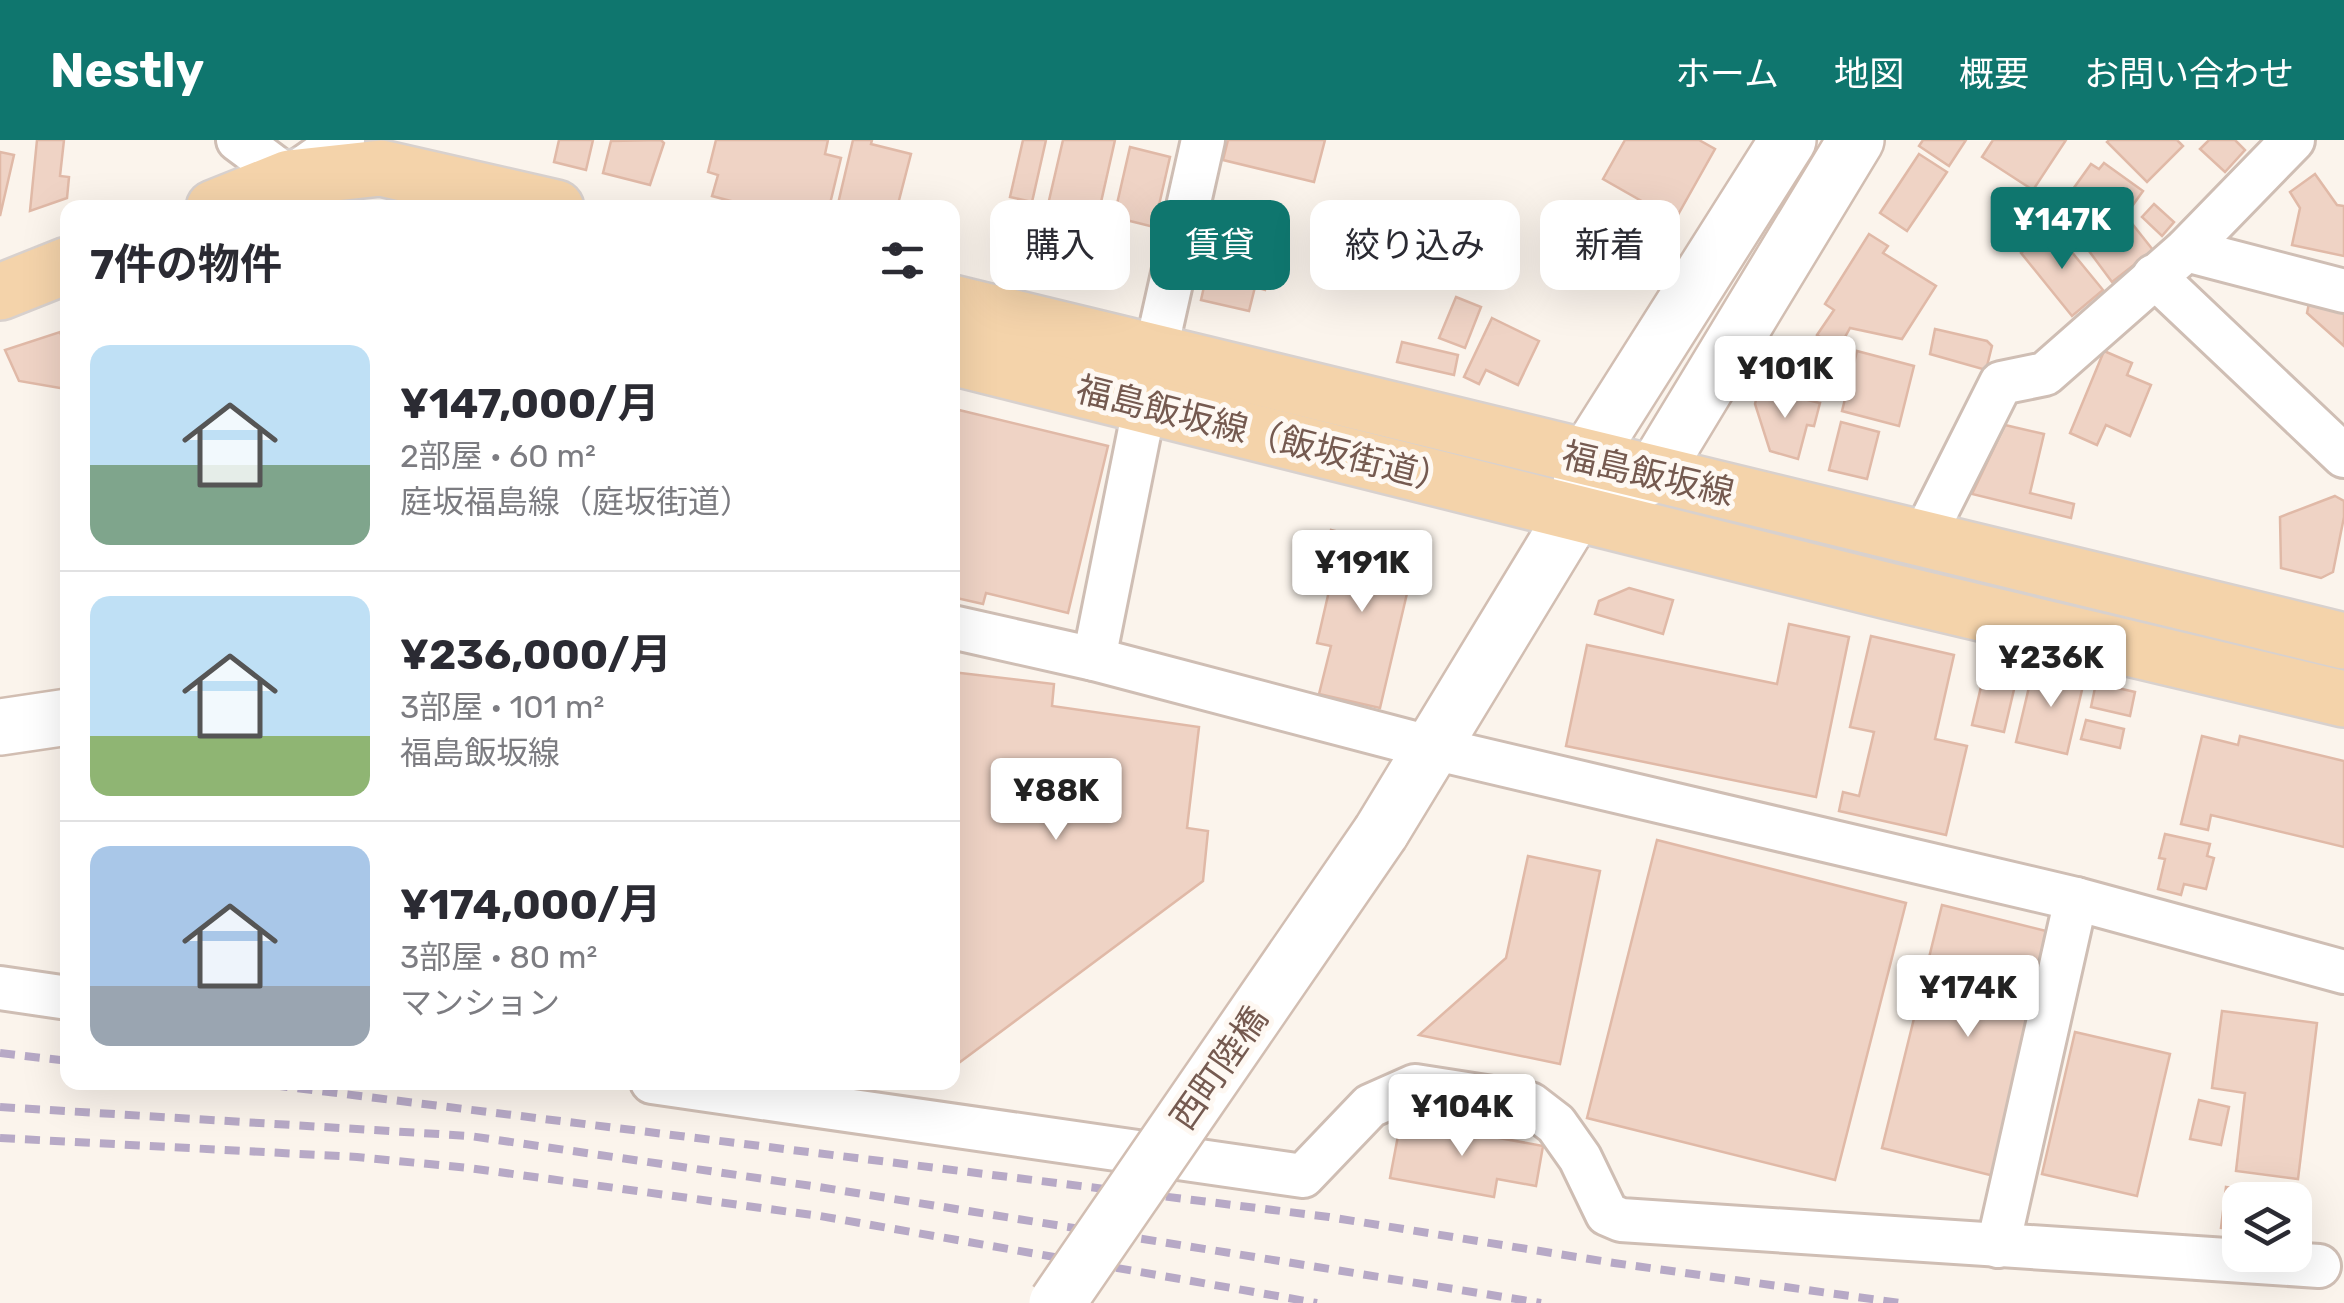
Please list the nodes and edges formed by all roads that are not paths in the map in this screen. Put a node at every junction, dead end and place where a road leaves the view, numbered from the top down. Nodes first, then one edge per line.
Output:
1 (238, 140) edge
2 (344, 140) edge
3 (1203, 140) edge
4 (1788, 140) edge
5 (1856, 140) edge
6 (2293, 140) edge
7 (289, 178) junction
8 (234, 200) edge
9 (352, 200) edge
10 (521, 200) edge
11 (2170, 263) junction
12 (60, 268) edge
13 (2344, 291) edge
14 (0, 292) edge
15 (960, 306) edge
16 (960, 359) edge
17 (1150, 380) junction
18 (2344, 456) edge
19 (1586, 459) junction
20 (1653, 474) junction
21 (1574, 513) junction
22 (1922, 540) junction
23 (960, 629) edge
24 (2344, 641) edge
25 (1094, 660) junction
26 (2344, 700) edge
27 (60, 718) edge
28 (0, 727) edge
29 (1433, 748) junction
30 (2076, 900) junction
31 (2344, 972) edge
32 (0, 988) edge
33 (60, 997) edge
34 (707, 1090) edge
35 (1998, 1246) junction
36 (2318, 1266) dead end
37 (1057, 1303) edge

1 - 7 street
2 - 7 street
3 - 17 street
4 - 19 main road
5 - 20 main road
6 - 11 street
7 - 8 main road
7 - 9 main road
7 - 10 main road
11 - 13 street
11 - 18 street
11 - 22 street
12 - 14 main road
15 - 17 main road, 福島飯坂線
16 - 17 main road, 福島飯坂線（飯坂街道）
17 - 19 main road, 福島飯坂線
17 - 21 main road, 福島飯坂線（飯坂街道）
17 - 25 street
19 - 20 main road, 福島飯坂線
19 - 21 main road
20 - 21 main road
20 - 22 main road, 福島飯坂線
21 - 26 main road, 福島飯坂線
21 - 29 main road, 西町陸橋
22 - 24 main road, 福島飯坂線
23 - 25 street
25 - 29 street
27 - 28 main road
29 - 30 street
29 - 37 main road, 西町陸橋, bridge
30 - 31 street
30 - 35 street
32 - 33 street
34 - 35 street
35 - 36 street

